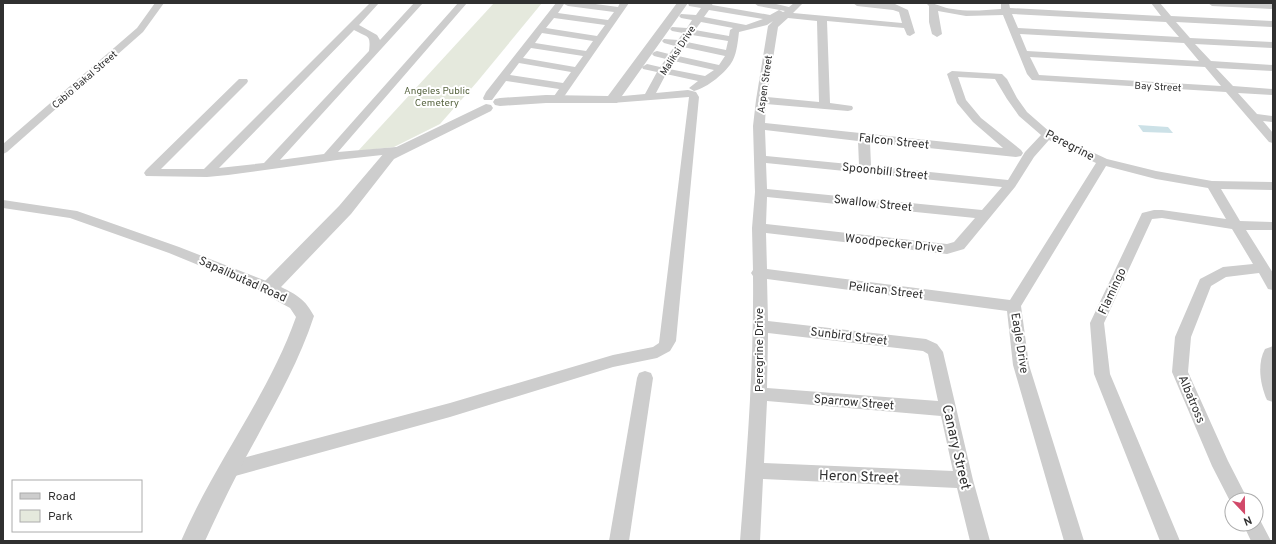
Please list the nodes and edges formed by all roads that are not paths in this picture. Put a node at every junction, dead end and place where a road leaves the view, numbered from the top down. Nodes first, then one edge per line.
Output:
1 (160, 3) edge
2 (375, 3) edge
3 (419, 3) edge
4 (463, 3) edge
5 (561, 3) edge
6 (568, 3) edge
7 (688, 3) edge
8 (758, 3) edge
9 (799, 3) edge
10 (857, 3) edge
11 (1155, 3) edge
12 (1212, 3) edge
13 (708, 5) edge
14 (932, 5) edge
15 (622, 6) edge
16 (1273, 6) edge
17 (788, 9) edge
18 (1006, 9) edge
19 (552, 15) junction
20 (684, 16) dead end
21 (698, 18) junction
22 (772, 18) junction
23 (822, 18) junction
24 (1168, 19) junction
25 (610, 24) junction
26 (1273, 24) edge
27 (353, 26) junction
28 (744, 27) junction
29 (675, 29) dead end
30 (540, 30) junction
31 (1015, 30) junction
32 (689, 32) junction
33 (937, 34) dead end
34 (600, 39) junction
35 (732, 39) junction
36 (1186, 40) junction
37 (667, 42) dead end
38 (681, 44) junction
39 (528, 45) junction
40 (1273, 45) edge
41 (374, 50) junction
42 (590, 54) junction
43 (658, 54) dead end
44 (730, 54) junction
45 (1025, 54) junction
46 (673, 57) junction
47 (516, 60) junction
48 (1208, 65) junction
49 (647, 67) dead end
50 (721, 68) junction
51 (1273, 68) edge
52 (577, 70) junction
53 (663, 70) junction
54 (504, 76) junction
55 (708, 80) junction
56 (243, 81) dead end
57 (566, 87) junction
58 (694, 88) dead end
59 (1229, 89) junction
60 (1273, 92) edge
61 (648, 98) junction
62 (557, 99) junction
63 (612, 100) junction
64 (761, 100) junction
65 (491, 103) junction
66 (825, 106) junction
67 (848, 108) dead end
68 (1253, 117) junction
69 (1273, 119) edge
70 (759, 126) junction
71 (1047, 135) junction
72 (864, 138) junction
73 (1273, 140) edge
74 (3, 150) edge
75 (396, 151) junction
76 (1016, 153) junction
77 (1029, 156) junction
78 (328, 157) junction
79 (760, 159) junction
80 (1103, 162) junction
81 (268, 166) junction
82 (865, 168) junction
83 (206, 173) junction
84 (1011, 184) junction
85 (1212, 185) junction
86 (1273, 186) edge
87 (761, 192) junction
88 (3, 204) edge
89 (986, 215) junction
90 (1236, 225) junction
91 (1273, 226) edge
92 (759, 228) junction
93 (1262, 268) junction
94 (758, 273) junction
95 (1273, 285) edge
96 (269, 288) junction
97 (1014, 306) junction
98 (761, 326) junction
99 (935, 352) joint
100 (1273, 352) edge
101 (645, 378) dead end
102 (759, 394) junction
103 (1273, 395) edge
104 (948, 409) junction
105 (228, 470) junction
106 (754, 472) junction
107 (964, 480) junction
108 (1235, 492) edge
109 (193, 541) edge
110 (619, 541) edge
111 (750, 541) edge
112 (980, 541) edge
113 (1074, 541) edge
114 (1170, 541) edge

1 - 74 street, Cabio Bakal Street
2 - 27 street
3 - 41 street
4 - 78 street
5 - 19 street
6 - 15 street
7 - 13 street
7 - 63 street
8 - 17 street
9 - 17 street
10 - 23 street
11 - 24 street
12 - 16 street
13 - 21 street, Maliksi Drive
13 - 22 street
14 - 18 street
14 - 33 street
15 - 25 street
17 - 22 street
17 - 23 street
17 - 64 street, Aspen Street
18 - 24 street
18 - 31 street
19 - 25 street
19 - 30 street
20 - 21 street
21 - 28 street
21 - 32 street, Maliksi Drive
22 - 28 street
23 - 66 street
24 - 26 street
24 - 36 street
25 - 34 street
27 - 41 street
27 - 83 street
28 - 35 street
29 - 32 street
30 - 34 street
30 - 39 street
31 - 36 street
31 - 45 street
32 - 35 street
32 - 38 street, Maliksi Drive
34 - 42 street
35 - 44 street
36 - 40 street
36 - 48 street
37 - 38 street
38 - 44 street
38 - 46 street, Maliksi Drive
39 - 42 street
39 - 47 street
41 - 81 street
42 - 52 street
43 - 46 street
44 - 50 street
45 - 48 street
45 - 59 street, Bay Street
46 - 50 street
46 - 53 street, Maliksi Drive
47 - 52 street
47 - 54 street
48 - 51 street
48 - 59 street
49 - 53 street
50 - 55 street
52 - 57 street
53 - 55 street
53 - 61 street, Maliksi Drive
54 - 57 street
54 - 65 street
55 - 58 street
56 - 83 street
57 - 62 street
59 - 60 street, Bay Street
59 - 68 street
61 - 63 street
61 - 105 street
62 - 63 street
62 - 65 street
64 - 66 street
64 - 70 street, Aspen Street
65 - 75 street
66 - 67 street
68 - 69 street
68 - 73 street
70 - 72 street, Falcon Street
70 - 79 street, Aspen Street
71 - 76 street, Peregrine
71 - 77 street, Woodpecker Drive
71 - 80 street, Peregrine
72 - 76 street, Falcon Street
72 - 82 street
75 - 78 street
75 - 96 street
76 - 77 street, Falcon Street
77 - 84 street, Woodpecker Drive
78 - 81 street
79 - 82 street, Spoonbill Street
79 - 87 street, Peregrine Drive
80 - 85 street, Peregrine
80 - 97 street, Eagle Drive
81 - 83 street
82 - 84 street, Spoonbill Street
84 - 89 street, Woodpecker Drive
85 - 86 street, Peregrine
85 - 90 street
87 - 89 street, Swallow Street
87 - 92 street, Peregrine Drive
88 - 96 street, Sapalibutad Road
89 - 92 street, Woodpecker Drive
90 - 91 street
90 - 93 street
90 - 114 street, Flamingo
92 - 94 street, Peregrine Drive
93 - 95 street
93 - 108 street, Albatross
94 - 97 street, Pelican Street
94 - 98 street, Peregrine Drive
96 - 105 street, Sapalibutad Road
97 - 113 street, Eagle Drive
98 - 99 street, Sunbird Street
98 - 102 street, Peregrine Drive
99 - 104 street, Canary Street
100 - 103 street
101 - 110 street
102 - 104 street, Sparrow Street
102 - 106 street, Peregrine Drive
104 - 107 street, Canary Street
105 - 109 street, Sapalibutad Road
106 - 107 street, Heron Street
106 - 111 street, Peregrine Drive
107 - 112 street, Canary Street

